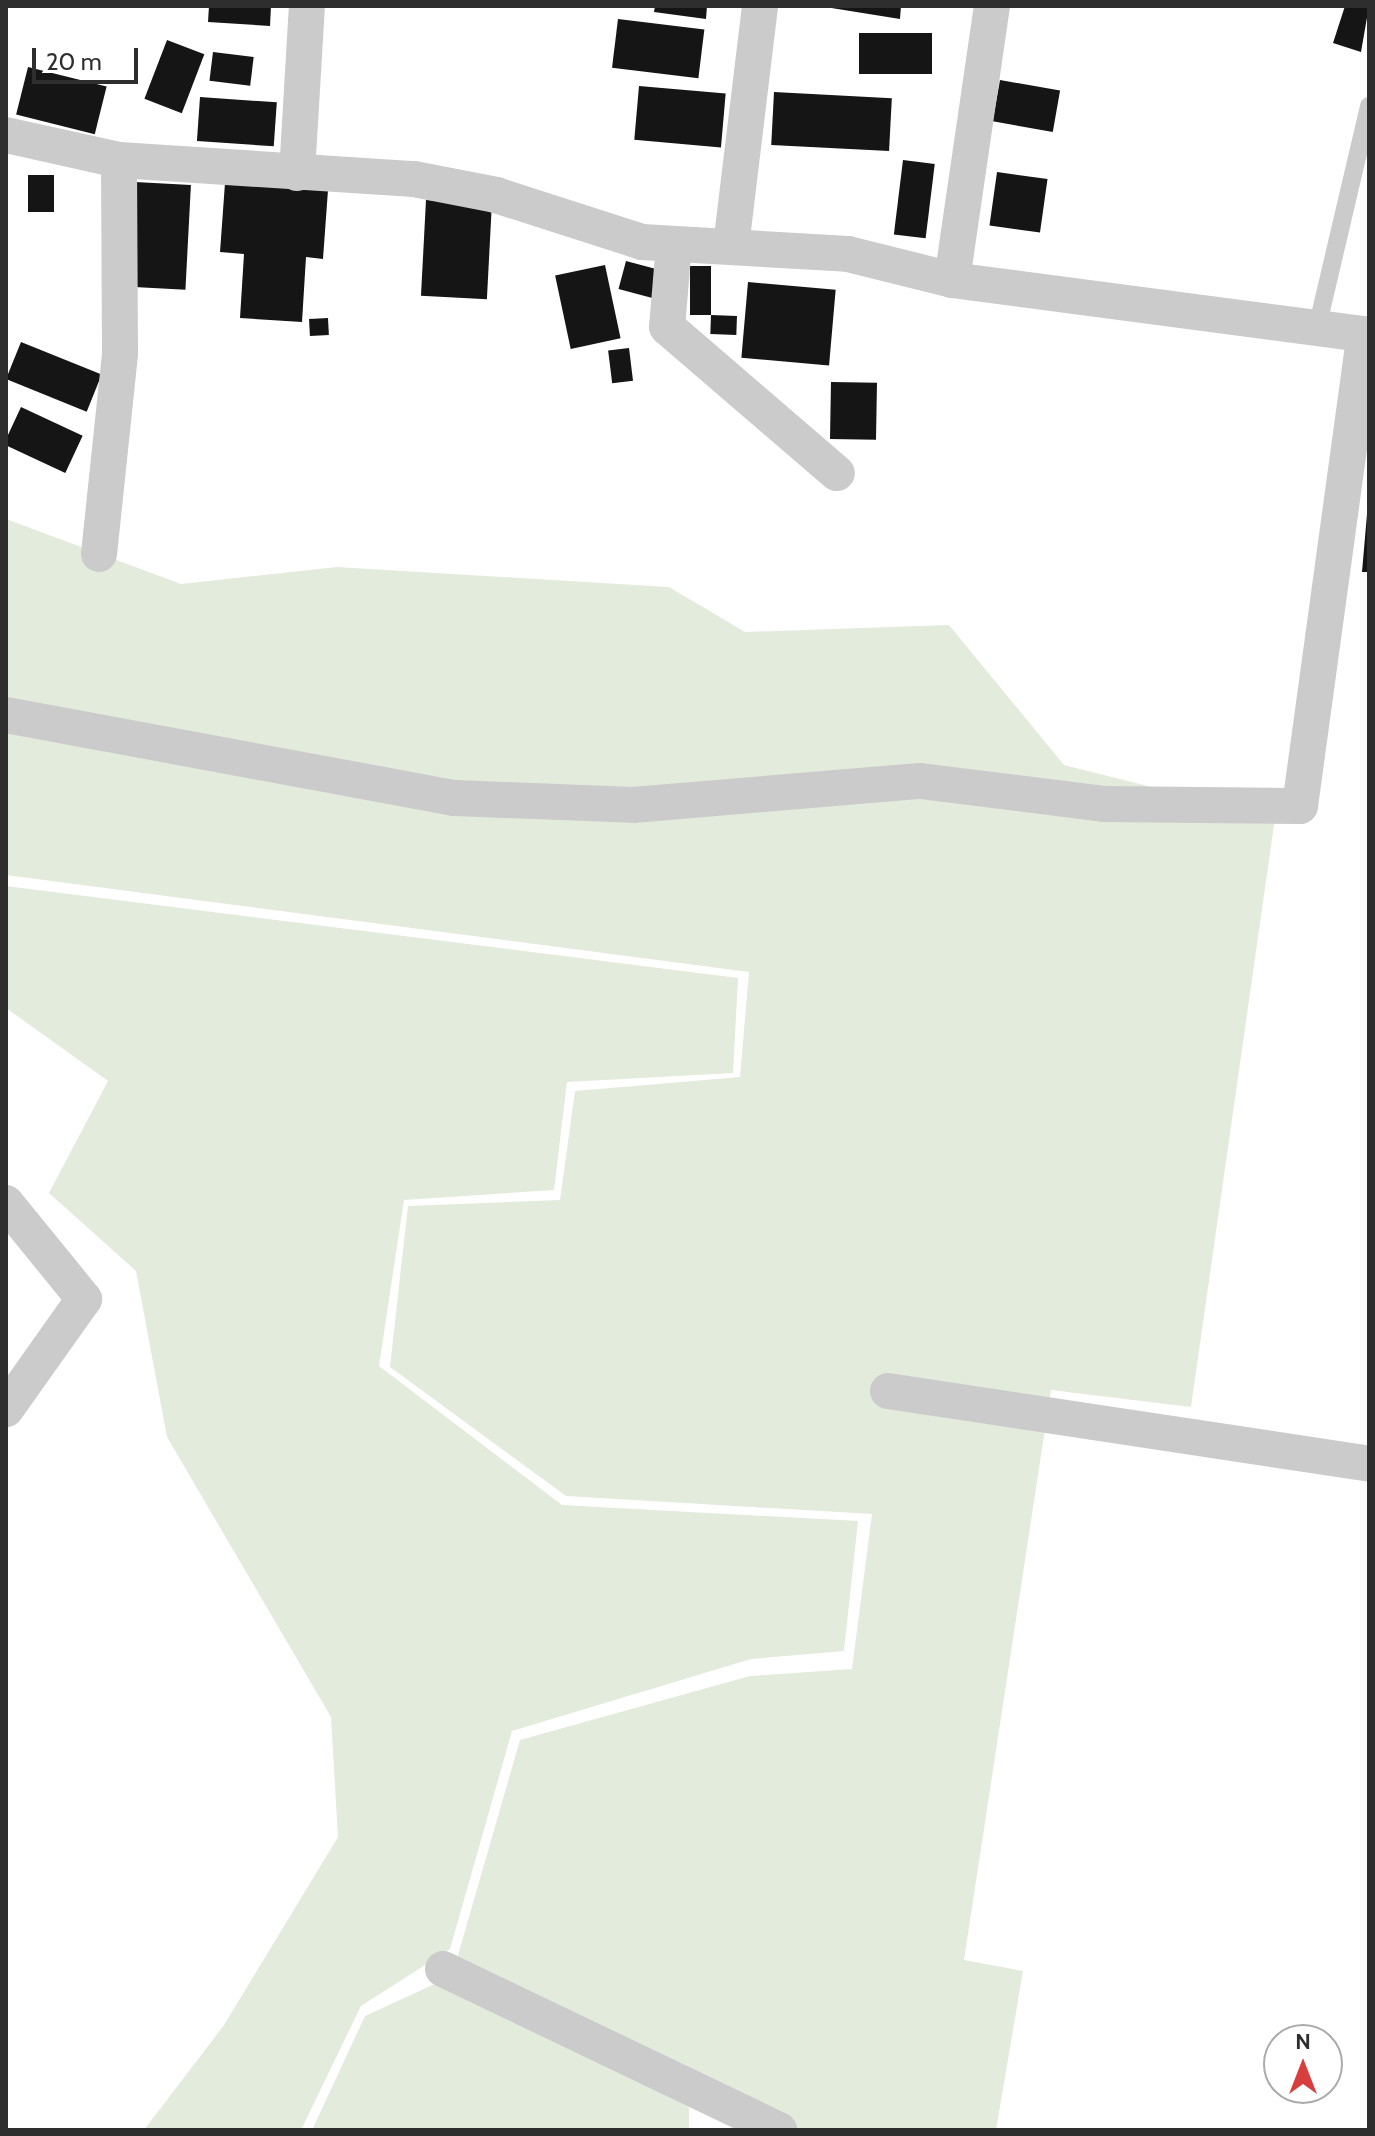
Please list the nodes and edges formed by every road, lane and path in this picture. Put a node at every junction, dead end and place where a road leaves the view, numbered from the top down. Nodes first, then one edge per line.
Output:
1 (307, 6) edge
2 (760, 6) edge
3 (992, 6) edge
4 (1369, 106) edge
5 (6, 135) edge
6 (119, 160) junction
7 (297, 173) junction
8 (674, 244) junction
9 (731, 246) junction
10 (952, 280) junction
11 (1317, 328) junction
12 (1367, 334) edge
13 (837, 473) dead end
14 (99, 554) dead end
15 (6, 715) edge
16 (6, 1203) edge
17 (888, 1391) dead end
18 (6, 1409) edge
19 (1369, 1464) edge
20 (443, 1969) dead end
21 (779, 2130) edge

1 - 7 street
2 - 9 street
3 - 10 street
4 - 11 lane
5 - 6 street
6 - 7 street
6 - 14 street
7 - 8 street
8 - 9 street
8 - 13 street
9 - 10 street
10 - 11 street
11 - 12 street
12 - 15 street
16 - 18 street
17 - 19 street
20 - 21 street

